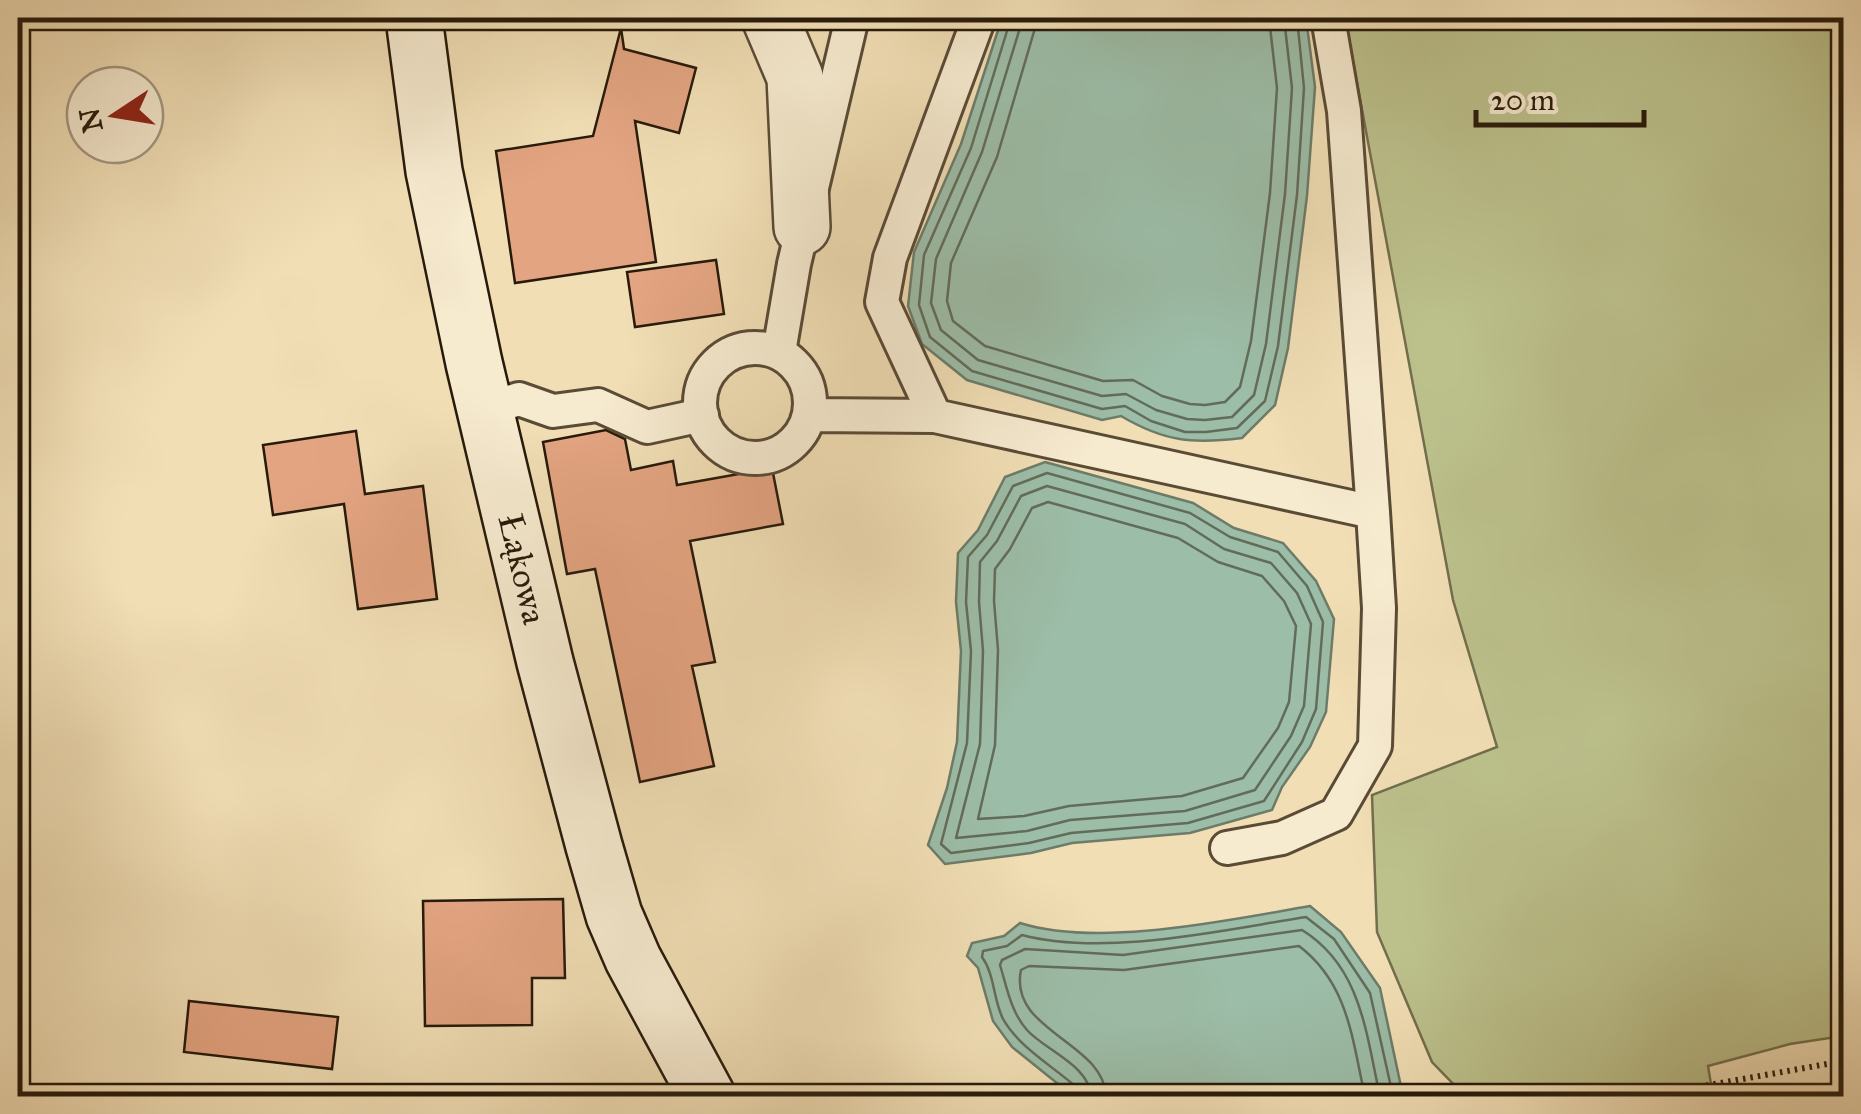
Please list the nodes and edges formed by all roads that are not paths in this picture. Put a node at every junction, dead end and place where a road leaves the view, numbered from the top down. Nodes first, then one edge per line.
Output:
1 (414, 18) edge
2 (770, 18) edge
3 (852, 18) edge
4 (979, 18) edge
5 (1328, 18) edge
6 (802, 227) junction
7 (780, 352) junction
8 (487, 410) junction
9 (702, 414) junction
10 (809, 415) junction
11 (934, 416) junction
12 (1374, 512) junction
13 (1227, 848) dead end
14 (707, 1096) edge

1 - 8 street, Łąkowa
2 - 6 street
3 - 6 lane
4 - 11 lane
5 - 12 lane
6 - 7 lane
7 - 9 lane
7 - 10 lane
8 - 9 lane
8 - 14 street, Łąkowa
9 - 10 lane
10 - 11 lane
11 - 12 lane
12 - 13 lane

